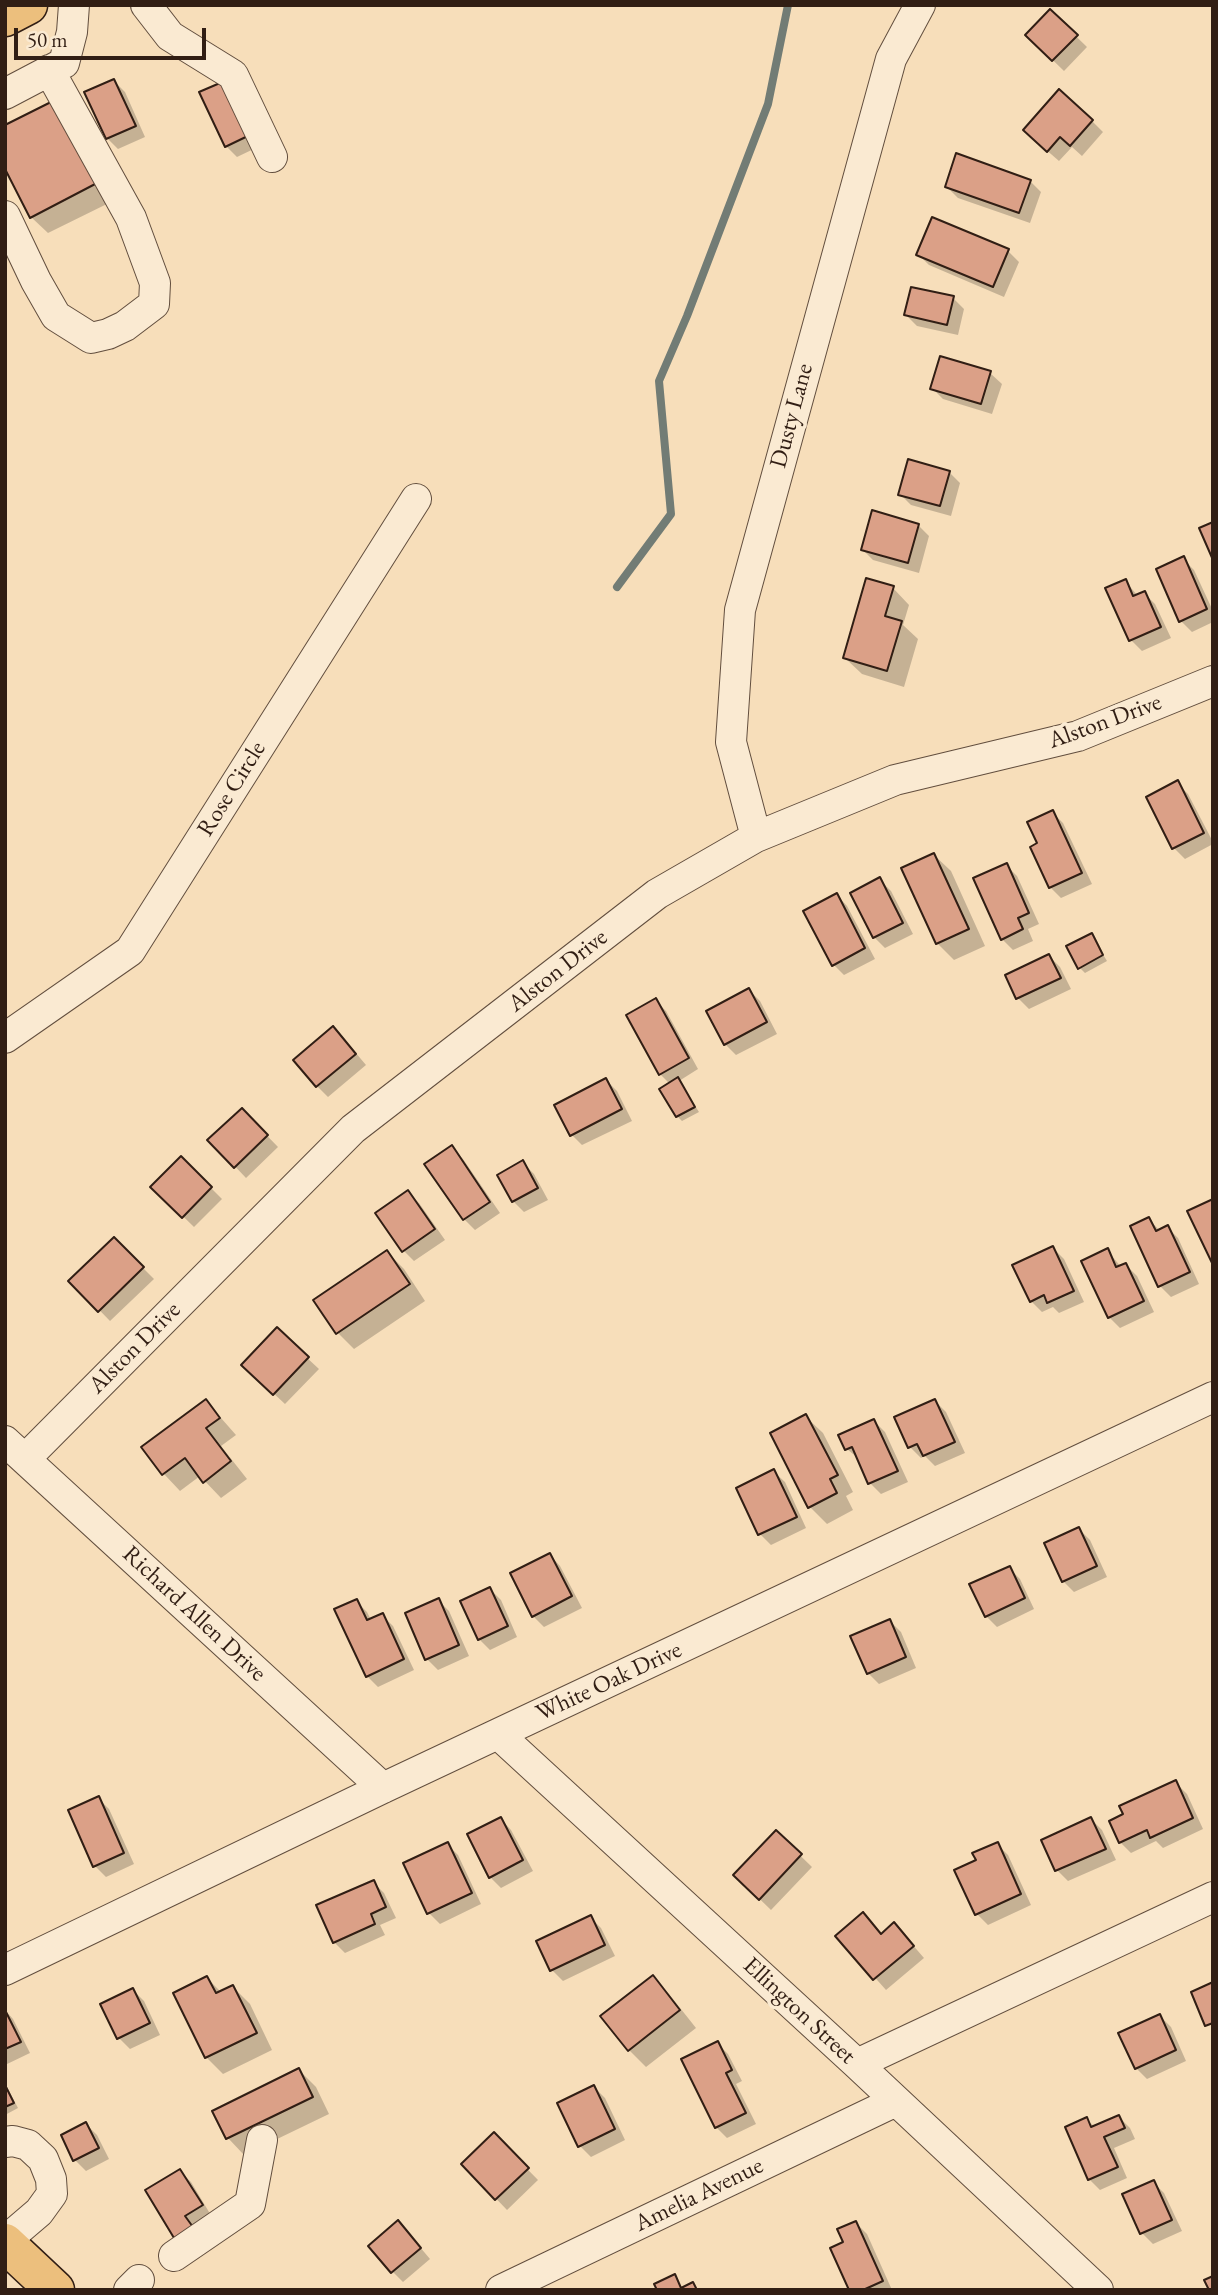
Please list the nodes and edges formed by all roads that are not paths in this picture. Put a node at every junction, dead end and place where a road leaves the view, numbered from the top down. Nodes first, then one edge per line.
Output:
1 (28, 5) edge
2 (74, 5) edge
3 (146, 5) edge
4 (920, 5) edge
5 (5, 17) edge
6 (49, 70) junction
7 (5, 94) edge
8 (272, 157) dead end
9 (5, 216) edge
10 (416, 499) dead end
11 (1213, 681) edge
12 (756, 838) junction
13 (5, 1038) edge
14 (1213, 1397) edge
15 (15, 1450) edge
16 (498, 1734) junction
17 (383, 1788) junction
18 (1213, 1897) edge
19 (5, 1970) edge
20 (857, 2064) junction
21 (896, 2101) junction
22 (262, 2140) dead end
23 (5, 2142) edge
24 (5, 2242) edge
25 (174, 2256) dead end
26 (55, 2290) edge
27 (501, 2290) edge
28 (1098, 2290) edge

1 - 5 main road
2 - 6 street
3 - 8 street
4 - 12 street, Dusty Lane
6 - 7 street
6 - 9 street
10 - 13 street, Rose Circle
11 - 12 street, Alston Drive
12 - 15 street, Alston Drive
14 - 16 street, White Oak Drive
15 - 17 street, Richard Allen Drive
16 - 17 street, White Oak Drive
16 - 20 street, Ellington Street
17 - 19 street, White Oak Drive
18 - 20 street
20 - 21 street, Ellington Street
21 - 27 street, Amelia Avenue
21 - 28 street, Ellington Street
22 - 25 street
23 - 24 street
24 - 26 main road

